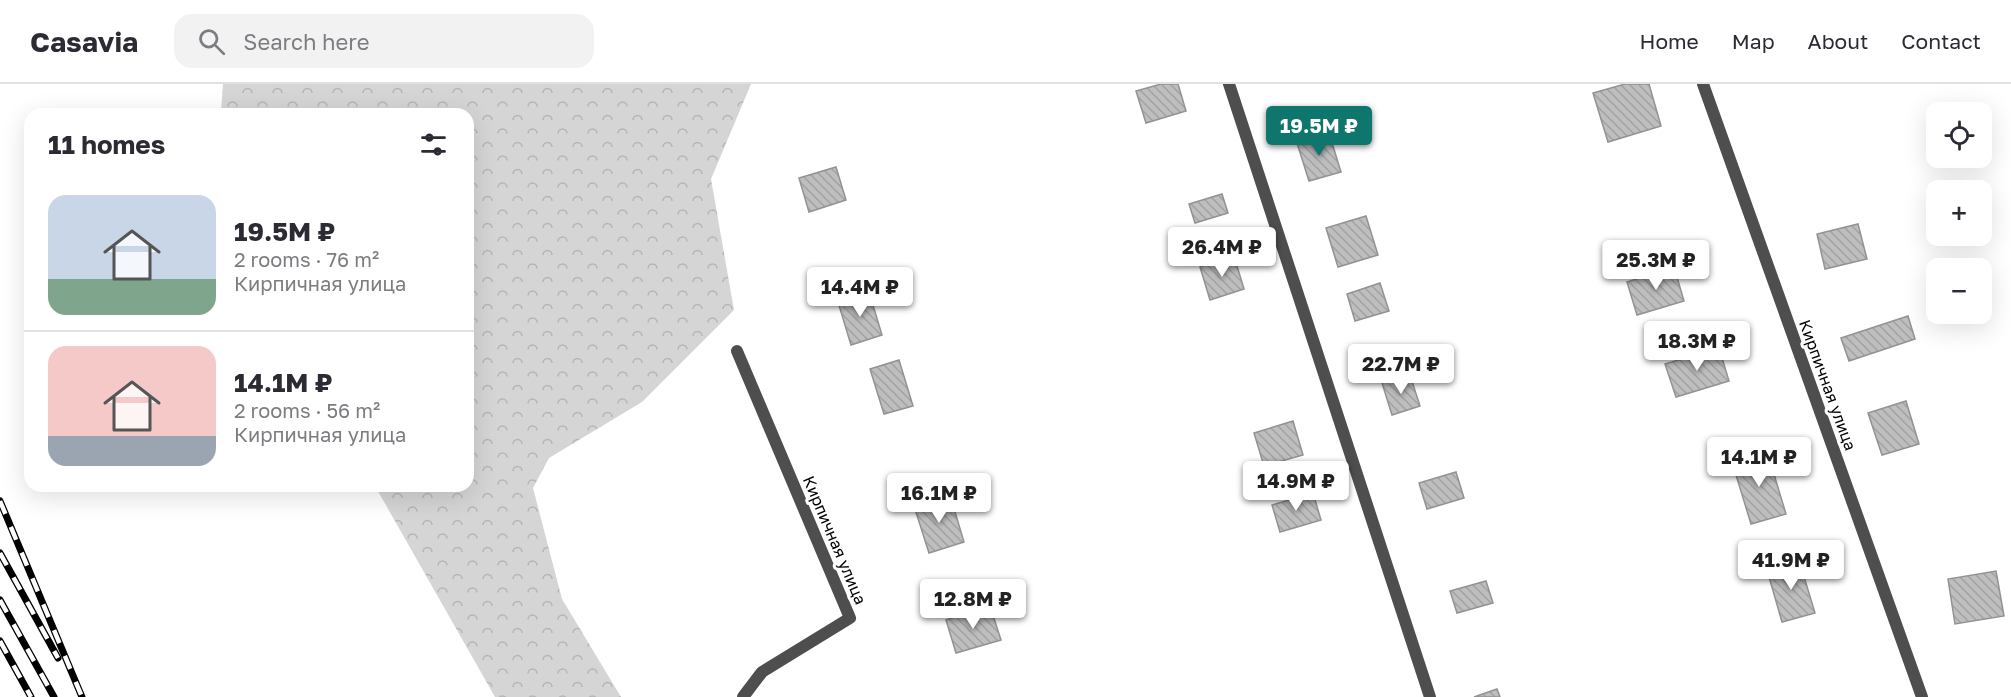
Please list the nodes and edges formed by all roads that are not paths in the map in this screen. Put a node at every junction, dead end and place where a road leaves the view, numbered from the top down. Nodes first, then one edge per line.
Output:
1 (1229, 84) edge
2 (1703, 84) edge
3 (737, 351) dead end
4 (743, 697) edge
5 (1430, 697) edge
6 (1922, 697) edge

1 - 5 street
2 - 6 street, Кирпичная улица
3 - 4 street, Кирпичная улица

